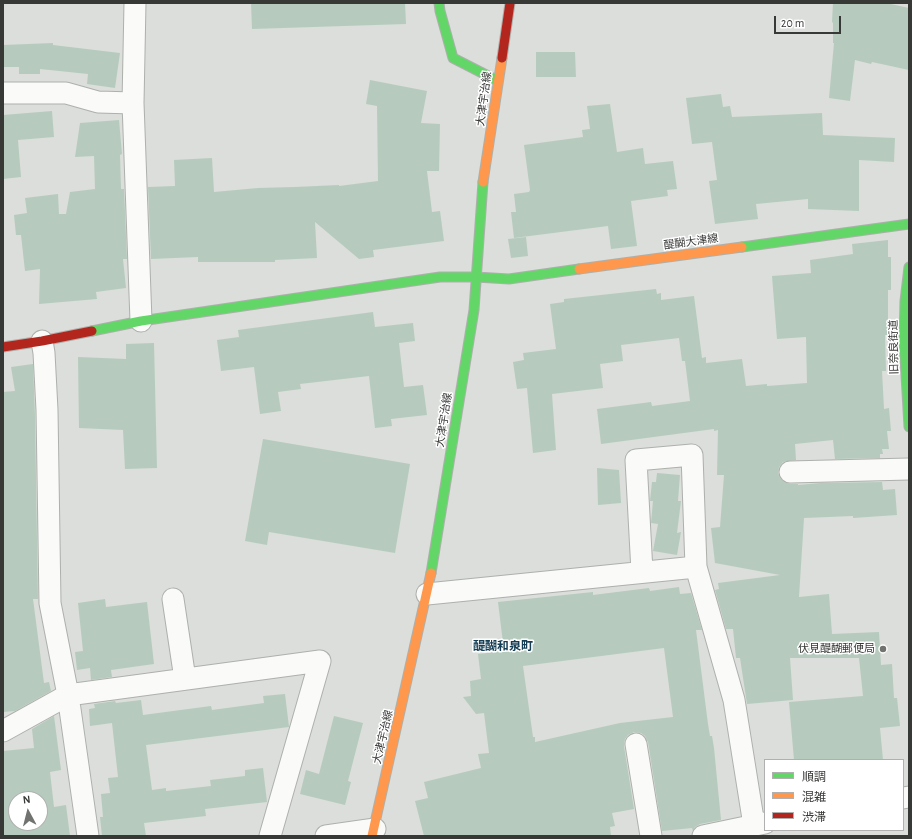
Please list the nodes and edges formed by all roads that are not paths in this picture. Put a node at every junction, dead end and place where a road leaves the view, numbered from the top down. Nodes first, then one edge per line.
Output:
1 (134, 3) edge
2 (439, 3) edge
3 (510, 3) edge
4 (498, 82) junction
5 (3, 93) edge
6 (133, 103) junction
7 (909, 224) edge
8 (909, 268) edge
9 (476, 277) junction
10 (141, 321) junction
11 (42, 341) junction
12 (3, 347) edge
13 (909, 427) edge
14 (909, 469) edge
15 (790, 472) dead end
16 (696, 567) junction
17 (642, 572) junction
18 (427, 594) junction
19 (174, 599) dead end
20 (185, 679) junction
21 (68, 696) junction
22 (3, 731) edge
23 (636, 744) dead end
24 (760, 824) edge
25 (374, 833) edge
26 (88, 836) edge
27 (270, 836) edge
28 (326, 836) edge
29 (651, 836) edge
30 (703, 836) edge

1 - 6 street
2 - 4 main road
3 - 4 main road, 大津宇治線
4 - 9 main road, 大津宇治線
5 - 6 street
6 - 10 street
7 - 9 main road, 醍醐大津線
8 - 13 main road, 旧奈良街道
9 - 10 main road, 醍醐大津線
9 - 18 main road, 大津宇治線
10 - 11 main road, 醍醐大津線
11 - 12 main road, 醍醐大津線
11 - 21 street
14 - 15 street
16 - 17 street
16 - 17 street
16 - 24 street
17 - 18 street
18 - 25 main road, 大津宇治線
19 - 20 street
20 - 21 street
20 - 27 street
21 - 22 street
21 - 26 street
23 - 29 street
24 - 30 street
25 - 28 street

